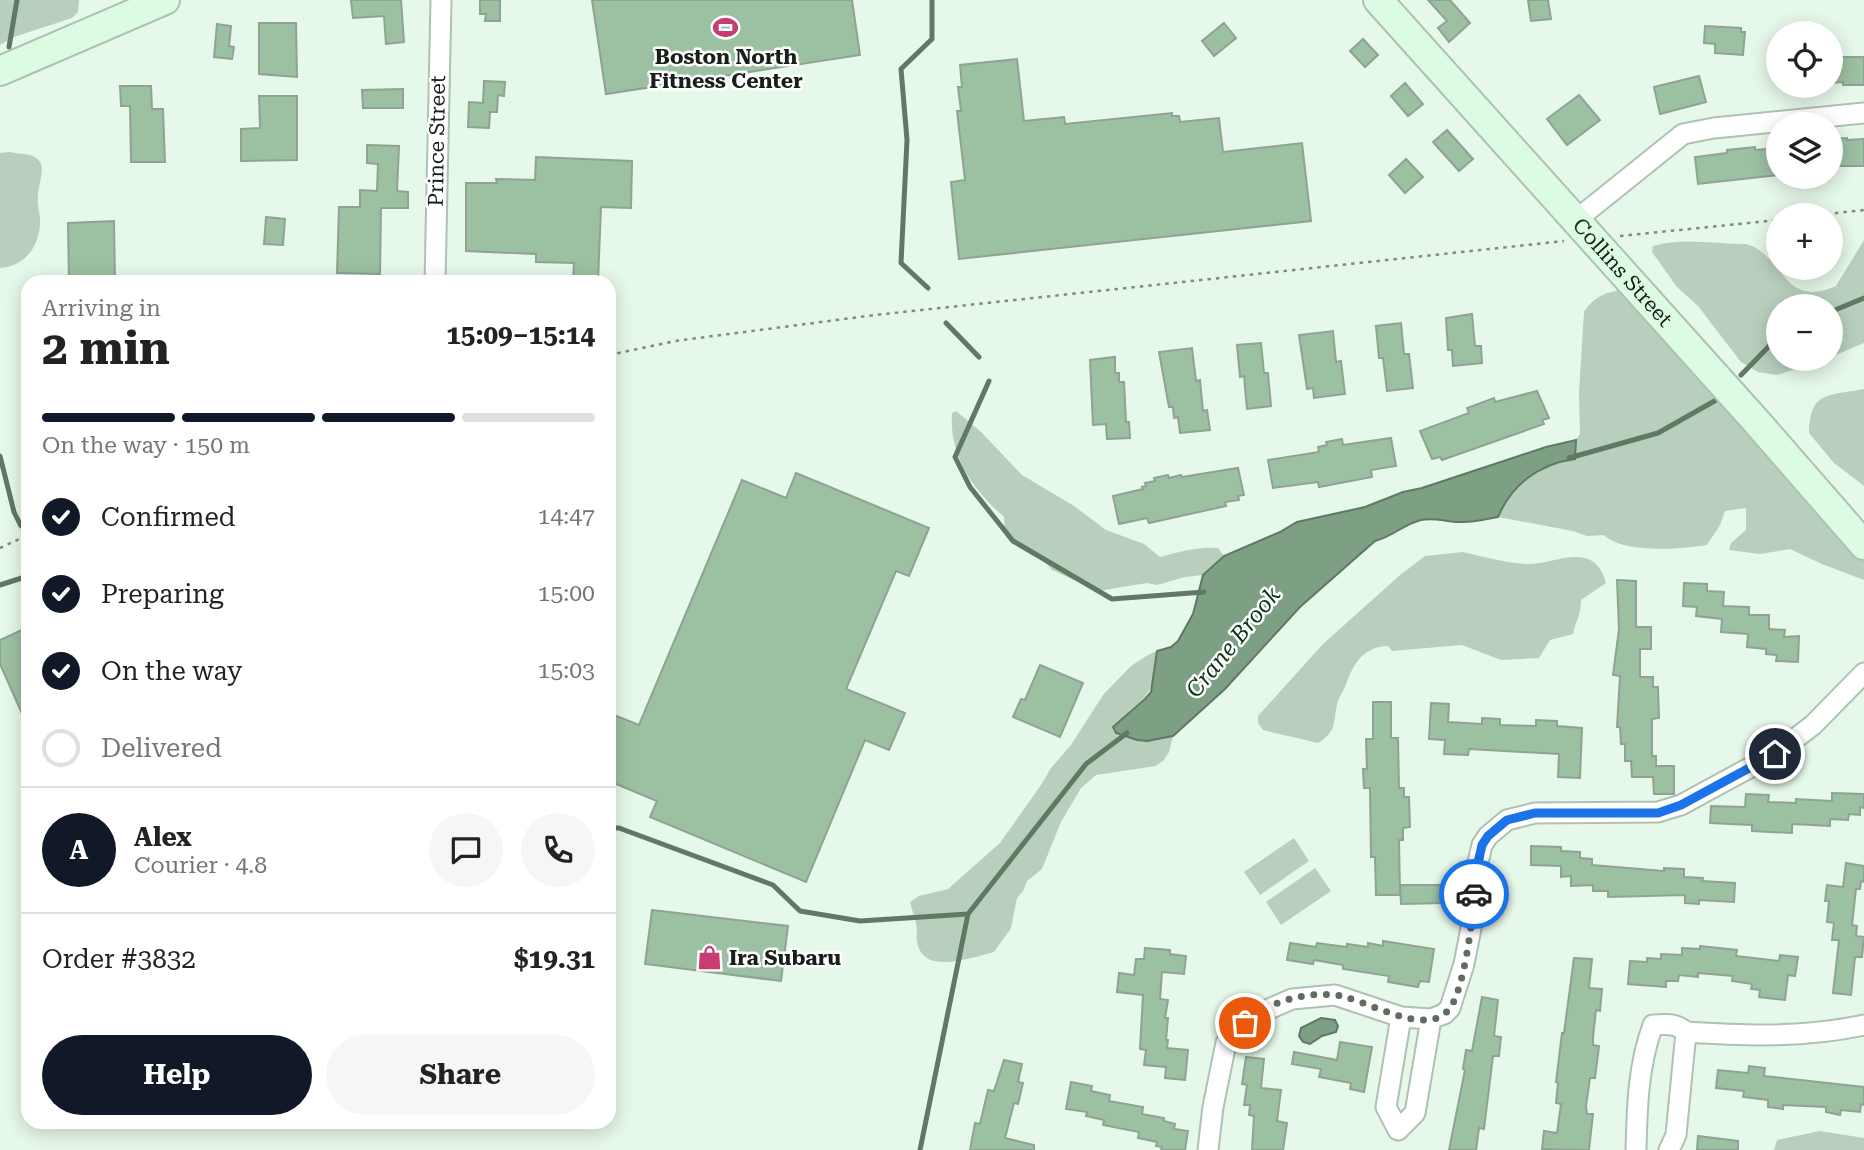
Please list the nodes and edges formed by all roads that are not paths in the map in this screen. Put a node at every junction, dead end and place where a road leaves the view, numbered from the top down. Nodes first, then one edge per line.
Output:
1 (165, 0) edge
2 (441, 0) edge
3 (1378, 0) edge
4 (0, 71) edge
5 (1864, 113) edge
6 (1585, 230) junction
7 (435, 275) edge
8 (1864, 545) edge
9 (1864, 673) edge
10 (1401, 1017) junction
11 (1431, 1019) junction
12 (1864, 1025) edge
13 (1686, 1032) junction
14 (1397, 1140) edge
15 (1208, 1150) edge
16 (1636, 1150) edge
17 (1669, 1150) edge

1 - 4 main road
2 - 7 street, Prince Street
3 - 6 main road, Collins Street
5 - 6 street
6 - 8 main road, Collins Street
9 - 11 street
10 - 11 street
10 - 14 street
10 - 15 street
11 - 14 street
12 - 13 street
13 - 16 street
13 - 17 street

